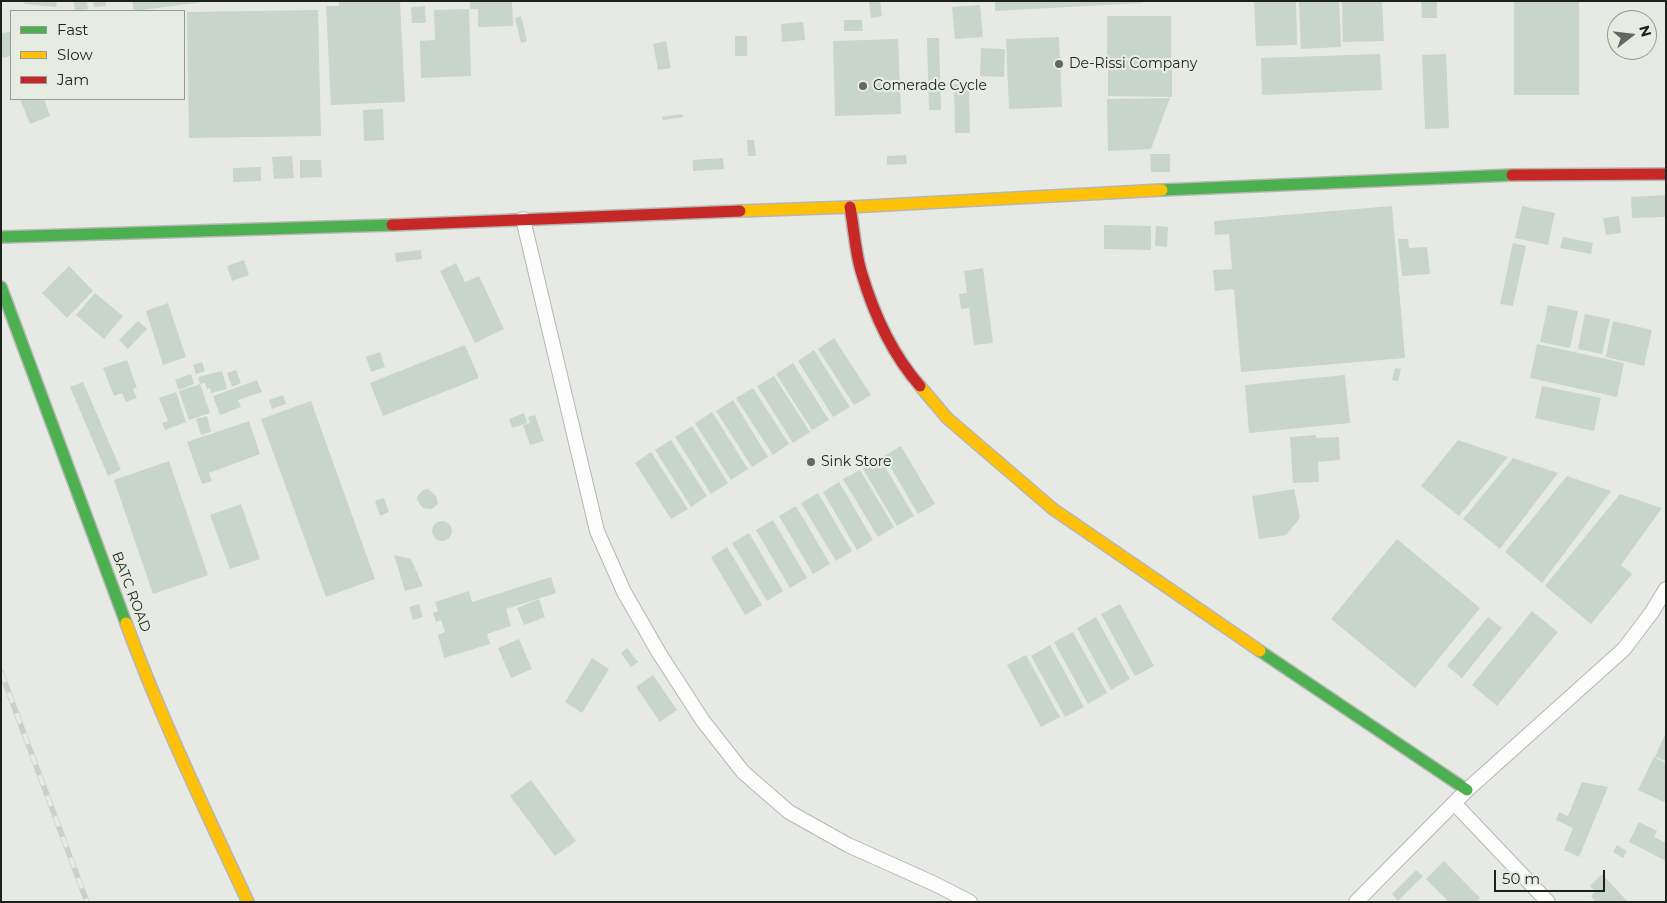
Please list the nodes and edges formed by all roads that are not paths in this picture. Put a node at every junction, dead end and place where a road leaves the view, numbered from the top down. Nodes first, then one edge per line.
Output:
1 (1666, 174) edge
2 (850, 207) junction
3 (523, 219) junction
4 (1, 237) edge
5 (1, 287) edge
6 (1666, 589) edge
7 (1467, 790) junction
8 (1455, 804) junction
9 (248, 902) edge
10 (970, 902) edge
11 (1356, 902) edge
12 (1548, 902) edge

1 - 2 street
2 - 3 street
2 - 7 street
3 - 4 street
3 - 10 street
5 - 9 street, BATC ROAD
6 - 7 street
7 - 8 street
8 - 11 street
8 - 12 street

